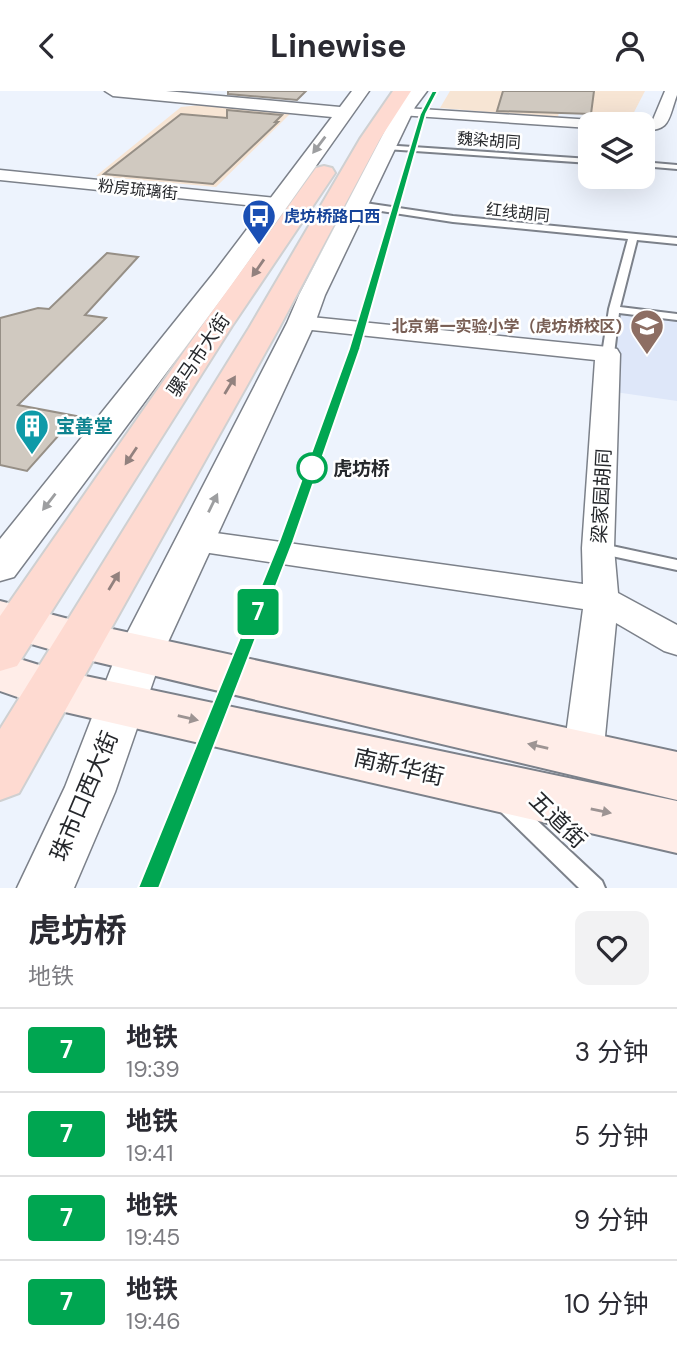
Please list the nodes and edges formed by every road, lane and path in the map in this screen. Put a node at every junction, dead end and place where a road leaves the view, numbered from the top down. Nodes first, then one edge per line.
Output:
1 (113, 91) edge
2 (672, 91) edge
3 (175, 92) edge
4 (410, 98) edge
5 (350, 104) edge
6 (655, 119) edge
7 (578, 122) edge
8 (655, 127) edge
9 (677, 128) edge
10 (386, 147) junction
11 (578, 160) edge
12 (655, 166) edge
13 (677, 167) edge
14 (0, 175) edge
15 (275, 204) junction
16 (358, 205) junction
17 (633, 237) junction
18 (677, 241) edge
19 (222, 280) junction
20 (306, 309) junction
21 (614, 309) junction
22 (677, 317) edge
23 (217, 326) junction
24 (264, 328) junction
25 (608, 354) junction
26 (194, 541) junction
27 (598, 548) junction
28 (677, 565) edge
29 (0, 567) edge
30 (601, 599) junction
31 (7, 631) edge
32 (79, 640) junction
33 (677, 641) edge
34 (140, 653) junction
35 (0, 672) edge
36 (52, 689) junction
37 (121, 703) junction
38 (583, 757) junction
39 (0, 776) edge
40 (677, 776) edge
41 (488, 787) junction
42 (677, 827) edge
43 (45, 888) edge
44 (594, 888) edge

1 - 3 street
2 - 6 street
3 - 5 street
4 - 7 street
4 - 10 street
4 -> 23 main road, 骡马市大街
4 - 24 main road
5 -> 15 street, 骡马市大街
8 - 9 street
10 - 11 lane, 魏染胡同
10 - 16 street
12 - 13 lane
14 - 15 street, 粉房琉璃街
15 - 19 street, 骡马市大街
16 - 17 lane, 红线胡同
16 - 20 street
17 - 18 lane, 红线胡同
17 - 21 lane, 梁家园胡同
19 - 23 main road
19 -> 29 street, 骡马市大街
20 - 24 main road
20 - 25 street
26 -> 20 street
21 - 22 lane
21 - 25 lane, 梁家园胡同
23 -> 31 main road, 骡马市大街
32 -> 24 main road
25 - 27 street, 梁家园胡同
26 - 30 street
26 - 34 street
27 - 28 lane
27 - 30 street, 梁家园胡同
30 - 33 street
30 - 38 street, 梁家园胡同
31 - 32 main road
32 - 34 main road
32 - 36 main road
34 - 37 street, 珠市口西大街
38 -> 34 main road
35 - 36 main road, 南新华街
36 - 37 main road, 南新华街
36 - 39 main road
37 -> 41 main road, 南新华街
37 - 43 street, 珠市口西大街
38 - 40 main road
41 -> 42 main road, 南新华街
41 - 44 lane, 五道街

